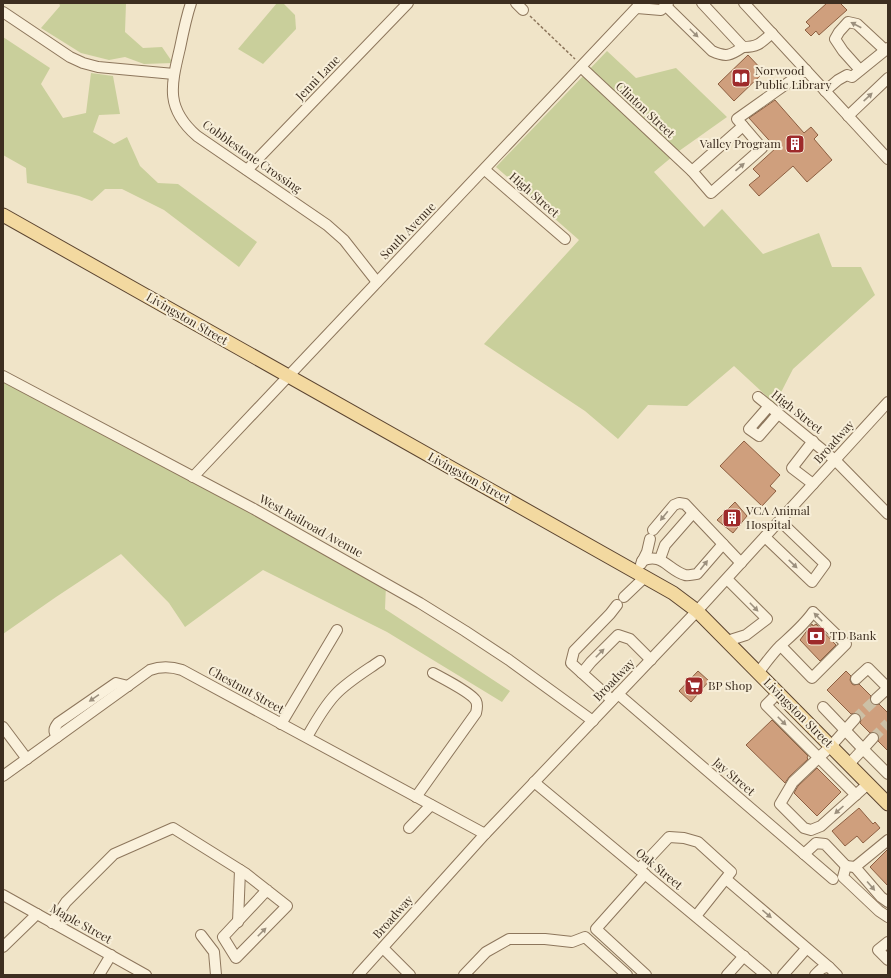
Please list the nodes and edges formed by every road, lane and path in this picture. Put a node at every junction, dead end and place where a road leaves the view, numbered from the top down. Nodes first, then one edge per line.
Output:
1 (191, 3) edge
2 (408, 3) edge
3 (702, 3) edge
4 (667, 4) edge
5 (749, 5) edge
6 (519, 6) edge
7 (639, 6) edge
8 (3, 12) edge
9 (772, 33) junction
10 (743, 46) junction
11 (886, 49) edge
12 (578, 63) junction
13 (806, 70) junction
14 (860, 70) junction
15 (174, 74) junction
16 (888, 78) edge
17 (825, 91) junction
18 (848, 116) junction
19 (740, 122) junction
20 (888, 159) edge
21 (247, 170) junction
22 (485, 170) junction
23 (692, 171) junction
24 (3, 215) edge
25 (565, 239) dead end
26 (377, 282) junction
27 (3, 376) edge
28 (288, 376) junction
29 (758, 398) dead end
30 (888, 402) edge
31 (769, 406) junction
32 (778, 414) junction
33 (813, 441) junction
34 (835, 460) junction
35 (193, 477) junction
36 (813, 484) junction
37 (693, 513) junction
38 (888, 514) edge
39 (780, 521) junction
40 (765, 537) junction
41 (723, 544) junction
42 (662, 555) junction
43 (741, 564) junction
44 (642, 566) junction
45 (727, 579) junction
46 (697, 611) junction
47 (337, 630) dead end
48 (726, 641) junction
49 (781, 646) junction
50 (651, 660) junction
51 (380, 661) dead end
52 (433, 673) dead end
53 (582, 673) junction
54 (758, 673) junction
55 (856, 679) dead end
56 (888, 688) edge
57 (778, 693) junction
58 (615, 697) junction
59 (876, 699) tunnel mouth
60 (823, 707) dead end
61 (856, 720) tunnel mouth
62 (593, 721) junction
63 (281, 724) junction
64 (3, 727) edge
65 (845, 731) junction
66 (307, 737) junction
67 (873, 738) tunnel mouth
68 (831, 746) junction
69 (863, 749) junction
70 (819, 757) junction
71 (27, 759) junction
72 (849, 764) junction
73 (888, 774) edge
74 (3, 776) edge
75 (534, 782) junction
76 (868, 784) junction
77 (856, 795) junction
78 (416, 797) junction
79 (887, 800) edge
80 (431, 805) junction
81 (409, 828) dead end
82 (485, 834) junction
83 (888, 840) edge
84 (804, 854) junction
85 (850, 867) junction
86 (240, 870) junction
87 (642, 872) junction
88 (726, 879) junction
89 (833, 879) dead end
90 (267, 890) junction
91 (3, 895) edge
92 (888, 902) edge
93 (37, 914) junction
94 (696, 916) junction
95 (888, 917) edge
96 (238, 922) junction
97 (52, 923) junction
98 (201, 935) dead end
99 (888, 942) edge
100 (3, 947) edge
101 (383, 948) junction
102 (806, 949) junction
103 (111, 955) junction
104 (744, 956) junction
105 (888, 960) edge
106 (829, 967) junction
107 (760, 973) edge
108 (99, 975) edge
109 (146, 975) edge
110 (216, 975) edge
111 (358, 975) edge
112 (410, 975) edge
113 (464, 975) edge
114 (627, 975) edge
115 (646, 975) edge
116 (728, 975) edge
117 (783, 975) edge
118 (815, 975) edge
119 (837, 975) edge

1 - 15 street, Cobblestone Crossing
2 - 21 street, Jenni Lane
3 - 10 street
4 - 7 street
4 -> 10 street
5 - 9 street
6 - 12 path
7 - 12 street, South Avenue
8 - 15 street
9 - 10 street
9 - 13 street
11 - 14 street
11 -> 14 street
12 - 22 street, South Avenue
12 - 23 street, Clinton Street
13 - 17 street
13 - 19 street
14 - 17 street
15 - 21 street, Cobblestone Crossing
18 -> 16 street
17 - 18 street
18 - 20 street
19 - 23 street
23 -> 19 street, Clinton Street
21 - 26 street, Cobblestone Crossing
22 - 25 street, High Street
22 - 26 street, South Avenue
24 - 28 main road, Livingston Street
26 - 28 street, South Avenue
27 - 35 street, West Railroad Avenue
28 - 35 street, South Avenue
28 - 44 main road, Livingston Street
29 - 31 street, High Street
30 - 34 street, Broadway
31 - 32 street, High Street
31 - 32 street
32 - 33 street, High Street
33 - 34 street, High Street
33 - 36 street
34 - 36 street, Broadway
34 - 38 street, High Street
35 - 62 street, West Railroad Avenue
36 - 39 street, Broadway
37 - 41 street
37 - 42 street
37 -> 44 street
39 - 40 street, Broadway
40 -> 39 street
40 - 43 street, Broadway
42 -> 41 street
41 - 43 street
42 - 44 street
43 - 45 street, Broadway
44 - 46 main road, Livingston Street
44 - 53 street, Jay Street
45 - 46 street, Broadway
45 -> 48 street
46 - 48 main road, Livingston Street
46 - 50 street, Broadway
47 - 63 street
48 - 54 main road, Livingston Street
49 -> 49 street
49 - 54 street
53 -> 50 street
50 - 58 street, Broadway
51 - 66 street
52 - 78 street
53 - 58 street, Jay Street
54 - 57 main road, Livingston Street
55 - 56 street
56 - 59 street
57 - 68 main road, Livingston Street
57 -> 70 street
58 - 62 street, Broadway
58 - 84 street, Jay Street
60 - 65 street
61 - 65 street
62 - 75 street, Broadway
63 - 66 street, Chestnut Street
63 - 71 street, Chestnut Street
64 - 71 street
65 - 68 street
65 - 69 street
66 - 78 street, Chestnut Street
67 - 69 street
68 - 70 street
68 - 72 main road, Livingston Street
69 - 72 street
69 - 73 street
70 - 77 street
77 -> 70 street
71 - 74 street, Chestnut Street
72 - 76 main road, Livingston Street
75 - 82 street, Broadway
75 - 87 street, Oak Street
76 - 77 street
76 - 79 main road, Livingston Street
78 - 80 street, Chestnut Street
80 - 81 street
80 - 82 street, Chestnut Street
82 - 101 street, Broadway
83 - 85 street
84 - 85 street
84 - 89 street, Jay Street
85 -> 92 street
85 - 95 street
86 - 90 street
86 - 96 street
86 - 97 street
87 - 88 street
87 - 94 street, Oak Street
87 - 115 street
88 - 94 street
88 -> 102 street
90 - 96 street
96 -> 90 street
91 - 93 street, Maple Street
93 - 97 street, Maple Street
93 - 100 street
94 - 104 street, Oak Street
97 - 103 street, Maple Street
98 - 110 street
99 - 105 street
101 - 111 street, Broadway
101 - 112 street
102 - 106 street
102 - 117 street
103 - 108 street
103 - 109 street, Maple Street
104 - 107 street, Oak Street
104 - 116 street
106 - 118 street
106 - 119 street
113 - 114 street

